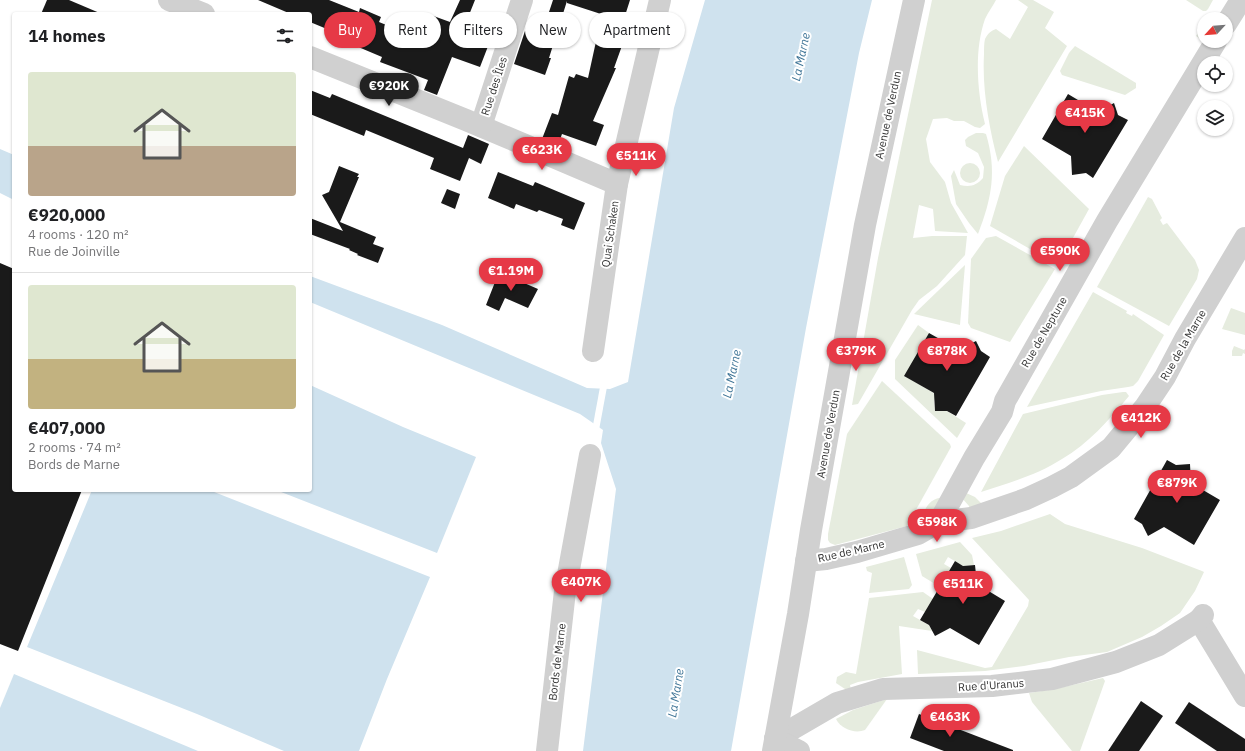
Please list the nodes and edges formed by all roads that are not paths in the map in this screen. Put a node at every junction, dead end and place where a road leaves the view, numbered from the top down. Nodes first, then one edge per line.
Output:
1 (169, 0) edge
2 (522, 0) edge
3 (660, 0) edge
4 (914, 0) edge
5 (1241, 0) edge
6 (199, 12) edge
7 (1233, 13) edge
8 (1212, 48) edge
9 (312, 58) edge
10 (481, 126) junction
11 (617, 184) junction
12 (1245, 238) edge
13 (593, 351) dead end
14 (590, 455) dead end
15 (939, 522) junction
16 (806, 561) junction
17 (1245, 696) edge
18 (774, 745) edge
19 (547, 751) edge
20 (799, 751) edge

1 - 6 street
2 - 10 street, Rue des Îles
3 - 11 street, Quai Schaken
4 - 16 street, Avenue de Verdun
5 - 7 street
8 - 15 street, Rue de Neptune
9 - 10 street
10 - 11 street
11 - 13 street, Quai Schaken
12 - 15 street, Rue de la Marne
14 - 19 street, Bords de Marne
15 - 16 street, Rue de Marne
16 - 18 street, Avenue de Verdun
17 - 18 street, Rue d'Uranus
18 - 20 street

